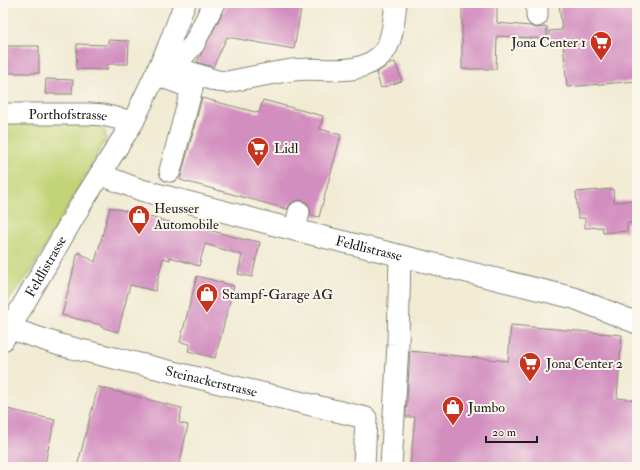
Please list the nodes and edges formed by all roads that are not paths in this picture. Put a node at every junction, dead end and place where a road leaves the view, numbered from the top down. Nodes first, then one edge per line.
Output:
1 (185, 3) edge
2 (214, 3) edge
3 (396, 3) edge
4 (161, 62) junction
5 (3, 114) edge
6 (133, 122) junction
7 (102, 171) junction
8 (170, 171) dead end
9 (400, 256) junction
10 (637, 323) edge
11 (6, 336) edge
12 (364, 467) edge
13 (391, 467) edge

1 - 4 street, Feldlistrasse
2 - 4 street
3 - 4 street
4 - 6 street, Feldlistrasse
4 - 8 street
5 - 6 street, Porthofstrasse
6 - 7 street, Feldlistrasse
7 - 9 street, Feldlistrasse
7 - 11 street, Feldlistrasse
9 - 10 street, Feldlistrasse
9 - 13 street
11 - 12 street, Steinackerstrasse

